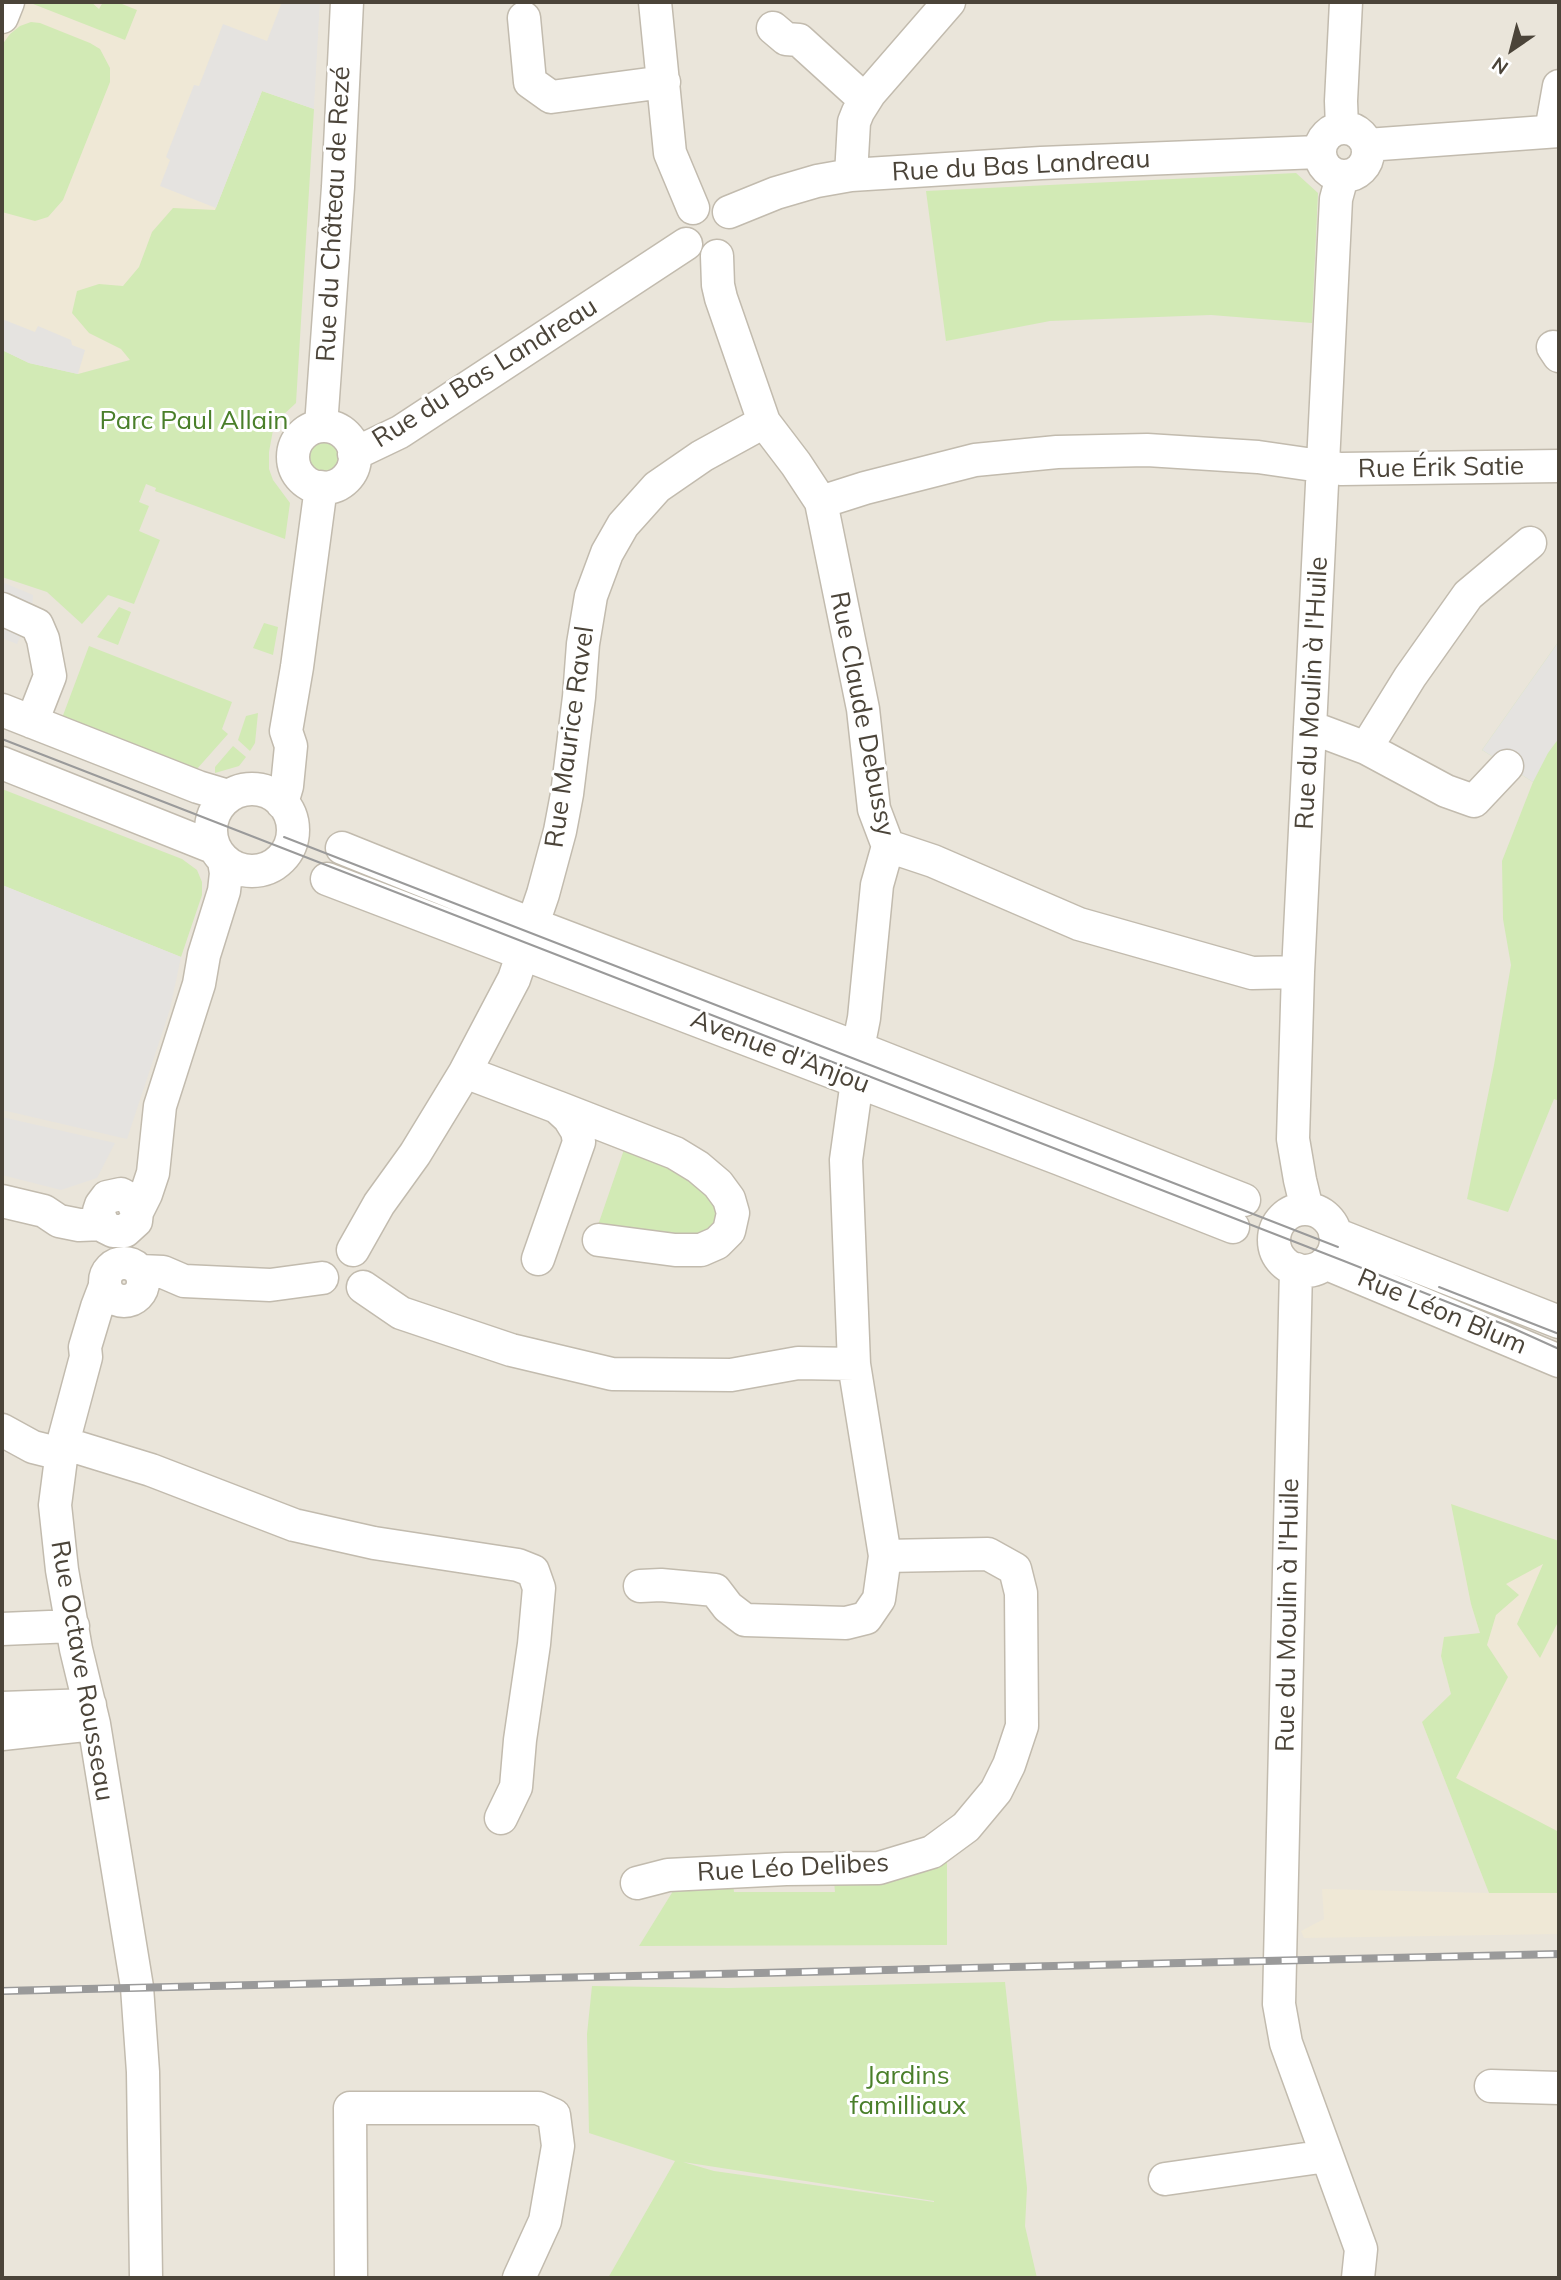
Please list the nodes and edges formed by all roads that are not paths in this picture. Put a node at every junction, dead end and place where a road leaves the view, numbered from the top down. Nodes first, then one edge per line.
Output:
1 (8, 2) edge
2 (346, 2) edge
3 (655, 2) edge
4 (949, 2) edge
5 (1346, 2) edge
6 (2, 17) edge
7 (524, 18) dead end
8 (773, 28) dead end
9 (664, 82) junction
10 (1559, 86) edge
11 (865, 100) junction
12 (1555, 131) edge
13 (1355, 136) junction
14 (1320, 152) junction
15 (850, 175) junction
16 (1342, 177) junction
17 (693, 208) junction
18 (729, 212) junction
19 (686, 244) junction
20 (717, 256) junction
21 (764, 422) junction
22 (321, 426) junction
23 (354, 454) junction
24 (1559, 466) edge
25 (1323, 467) junction
26 (320, 487) junction
27 (821, 502) junction
28 (1530, 543) dead end
29 (2, 609) edge
30 (2, 710) edge
31 (32, 722) junction
32 (1310, 727) junction
33 (286, 731) junction
34 (1366, 748) junction
35 (2, 762) edge
36 (1507, 766) dead end
37 (237, 793) junction
38 (282, 803) junction
39 (888, 846) junction
40 (342, 848) dead end
41 (219, 855) junction
42 (258, 871) junction
43 (327, 879) dead end
44 (527, 938) junction
45 (1297, 972) junction
46 (200, 984) junction
47 (858, 1048) junction
48 (465, 1072) junction
49 (857, 1081) junction
50 (556, 1107) junction
51 (2, 1201) edge
52 (1307, 1209) junction
53 (116, 1214) junction
54 (1335, 1234) junction
55 (598, 1240) dead end
56 (353, 1250) junction
57 (538, 1259) dead end
58 (1310, 1266) junction
59 (322, 1278) junction
60 (126, 1281) junction
61 (363, 1287) junction
62 (1559, 1322) edge
63 (1559, 1361) edge
64 (854, 1364) junction
65 (2, 1430) edge
66 (62, 1448) junction
67 (885, 1556) junction
68 (640, 1586) dead end
69 (73, 1626) junction
70 (2, 1629) edge
71 (2, 1708) edge
72 (92, 1715) junction
73 (2, 1734) edge
74 (501, 1818) dead end
75 (637, 1883) dead end
76 (1491, 2086) dead end
77 (1559, 2088) edge
78 (1327, 2156) junction
79 (1165, 2179) dead end
80 (146, 2278) edge
81 (351, 2278) edge
82 (519, 2278) edge
83 (1358, 2278) edge

1 - 6 street
2 - 22 street, Rue du Château de Rezé
3 - 9 street
4 - 11 street
5 - 13 street
7 - 9 street
8 - 11 street
9 - 17 street
10 - 12 street
11 - 15 street
12 - 13 street
13 - 14 street
13 - 16 street
14 - 15 street, Rue du Bas Landreau
14 - 16 street
15 - 18 street, Rue du Bas Landreau
16 - 25 street, Rue du Moulin à l'Huile
17 - 18 street
17 - 19 street
18 - 20 street
19 - 20 street
19 - 23 street, Rue du Bas Landreau
20 - 21 street, Rue Claude Debussy
21 - 27 street, Rue Claude Debussy
21 - 44 street, Rue Maurice Ravel
22 - 23 street
22 - 26 street
23 - 26 street
24 - 25 street, Rue Érik Satie
25 - 27 street, Rue Érik Satie
25 - 32 street, Rue du Moulin à l'Huile
26 - 33 street
27 - 39 street, Rue Claude Debussy
28 - 34 street
29 - 31 street
30 - 31 street
31 - 37 street
32 - 34 street
32 - 45 street, Rue du Moulin à l'Huile
33 - 37 street
33 - 38 street
34 - 36 street
35 - 41 street
37 - 38 street
37 - 41 street
38 - 42 street
39 - 45 street
39 - 47 street, Rue Claude Debussy
40 - 44 street, Avenue d'Anjou
41 - 42 street
41 - 46 street
42 - 46 street
43 - 44 street, Avenue d'Anjou
44 - 47 street, Avenue d'Anjou
44 - 48 street, Rue Maurice Ravel
44 - 49 street, Avenue d'Anjou
45 - 52 street, Rue du Moulin à l'Huile
46 - 53 street
47 - 49 street, Rue Claude Debussy
47 - 49 street, Avenue d'Anjou
48 - 50 street
48 - 56 street, Rue Maurice Ravel
49 - 64 street, Rue Claude Debussy
50 - 55 street
50 - 57 street
51 - 53 street
52 - 54 street
52 - 58 street
53 - 60 street
54 - 58 street
54 - 62 street, Rue Léon Blum
56 - 59 street
56 - 61 street
58 - 63 street, Rue Léon Blum
58 - 78 street, Rue du Moulin à l'Huile
59 - 60 street
59 - 61 street
60 - 66 street, Rue Octave Rousseau
61 - 64 street
64 - 67 street
65 - 66 street
66 - 69 street, Rue Octave Rousseau
66 - 74 street
67 - 68 street
67 - 75 street, Rue Léo Delibes
69 - 70 street
69 - 72 street, Rue Octave Rousseau
71 - 72 street
72 - 73 street
72 - 80 street, Rue Octave Rousseau
76 - 77 street
78 - 79 street
78 - 83 street, Rue du Moulin à l'Huile
81 - 82 street

